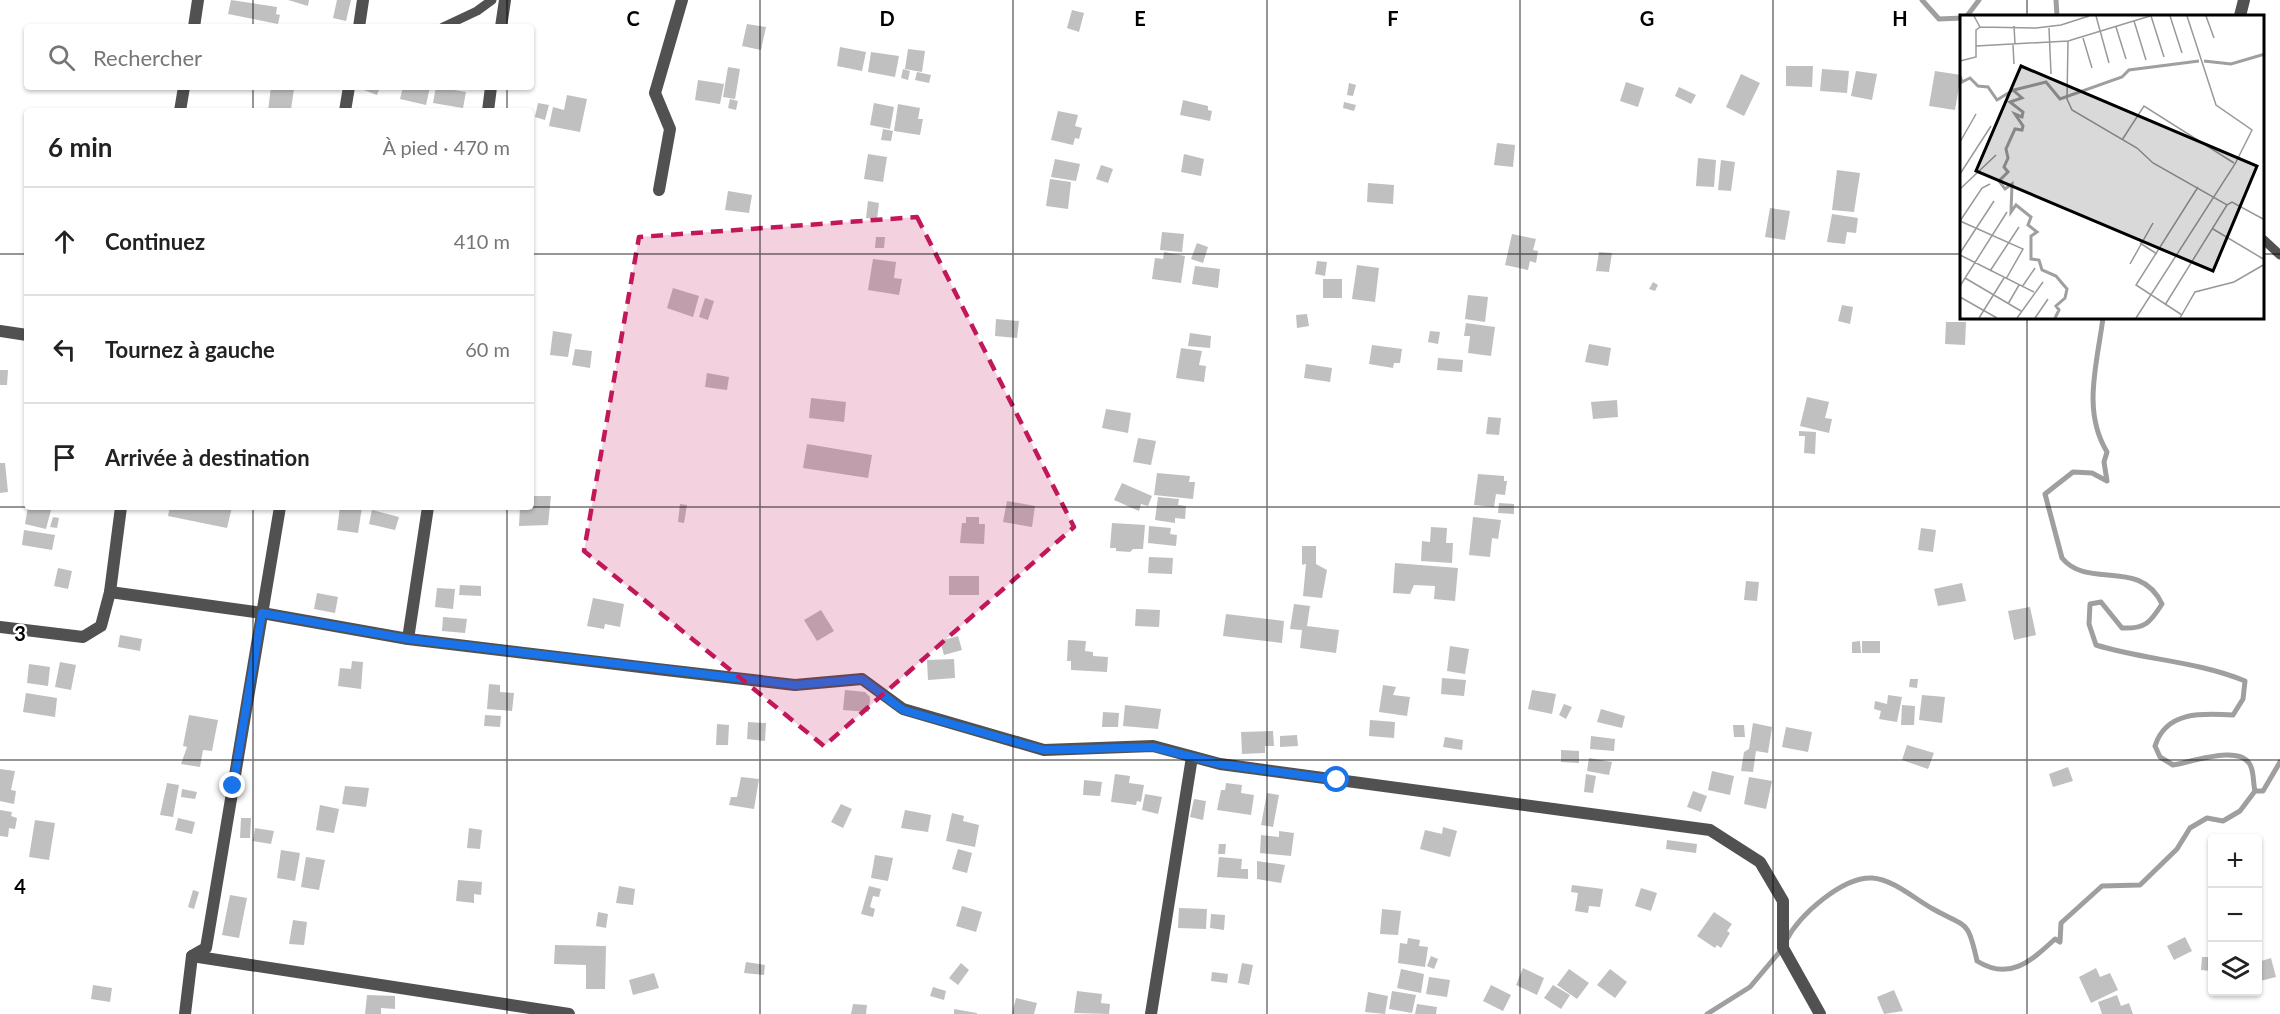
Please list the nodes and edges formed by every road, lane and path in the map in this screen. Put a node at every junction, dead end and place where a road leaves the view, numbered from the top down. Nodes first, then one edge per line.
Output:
1 (198, 0) edge
2 (363, 0) edge
3 (492, 0) edge
4 (505, 0) edge
5 (682, 0) edge
6 (2244, 0) edge
7 (2240, 15) edge
8 (194, 24) edge
9 (359, 24) edge
10 (449, 24) edge
11 (501, 24) edge
12 (184, 90) edge
13 (349, 90) edge
14 (491, 90) edge
15 (180, 108) edge
16 (346, 108) edge
17 (488, 108) edge
18 (659, 190) dead end
19 (2265, 241) edge
20 (2280, 255) edge
21 (0, 331) edge
22 (24, 335) edge
23 (121, 510) edge
24 (279, 510) edge
25 (428, 510) edge
26 (110, 592) junction
27 (262, 613) junction
28 (0, 627) edge
29 (408, 639) junction
30 (1192, 757) junction
31 (192, 956) junction
32 (185, 1014) edge
33 (569, 1014) edge
34 (1151, 1014) edge
35 (1821, 1014) edge

1 - 8 street
2 - 9 street
3 - 10 lane
4 - 11 street
5 - 18 street
6 - 7 street
12 - 15 street
13 - 16 street
14 - 17 street
19 - 20 lane
21 - 22 street
23 - 26 street
24 - 27 street
25 - 29 street
26 - 27 street
26 - 28 street
27 - 29 street
27 - 31 street
29 - 30 street
30 - 34 street
30 - 35 street
31 - 32 street
31 - 33 street

